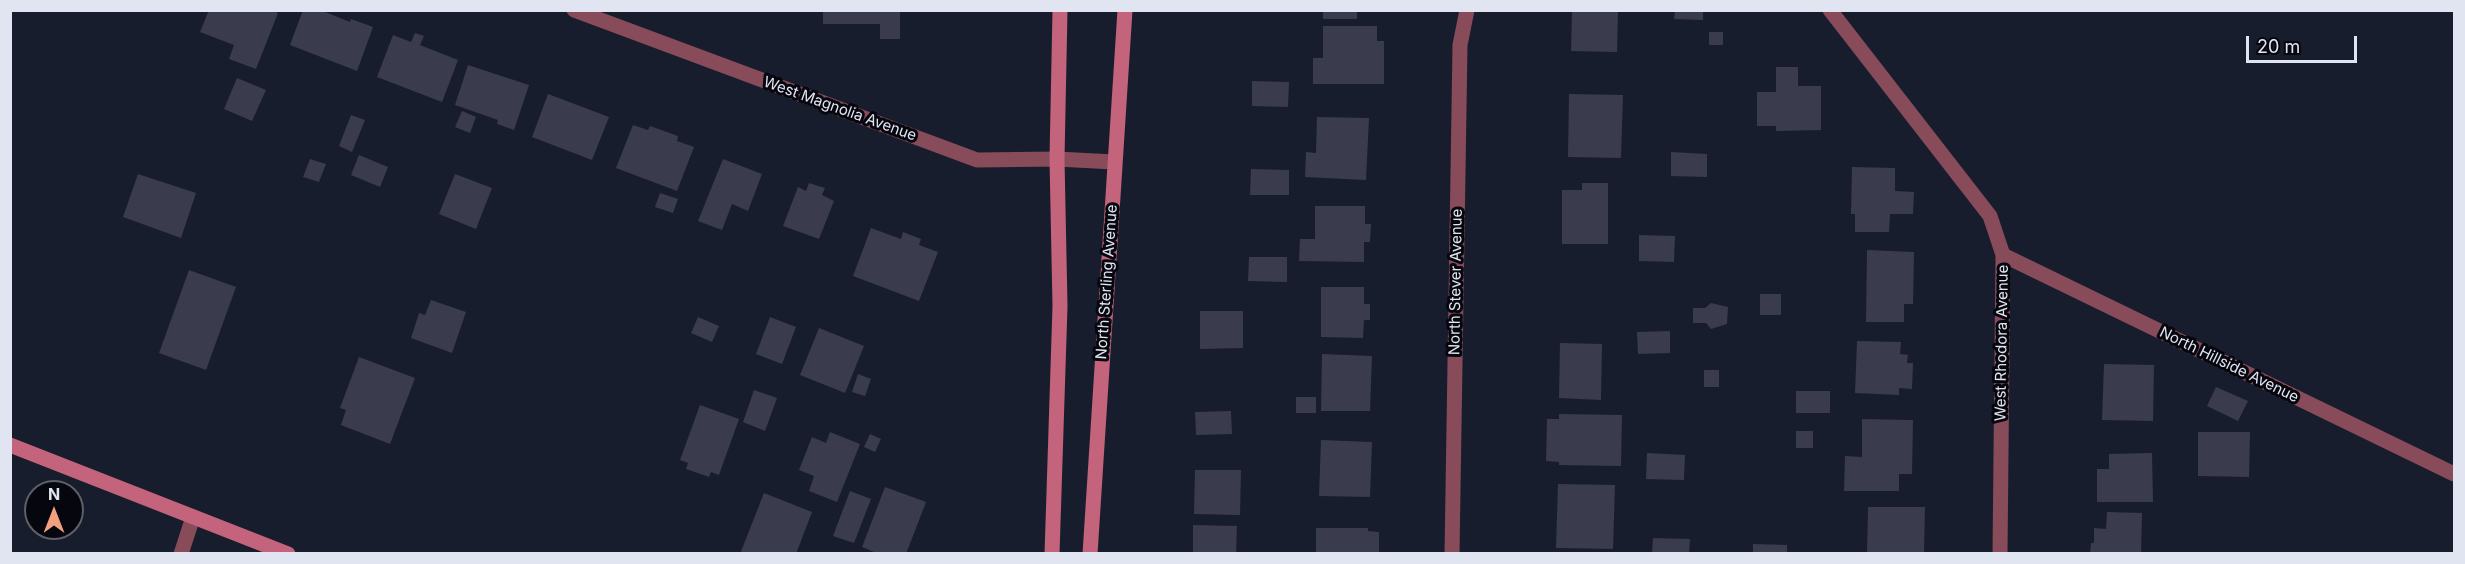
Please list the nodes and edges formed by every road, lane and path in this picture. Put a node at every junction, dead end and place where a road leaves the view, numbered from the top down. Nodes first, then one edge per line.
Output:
1 (574, 10) edge
2 (1060, 10) edge
3 (1125, 10) edge
4 (1467, 10) edge
5 (1830, 10) edge
6 (1057, 159) junction
7 (1114, 162) junction
8 (2003, 255) junction
9 (1058, 388) junction
10 (10, 445) edge
11 (2454, 474) edge
12 (193, 517) junction
13 (181, 554) edge
14 (288, 554) edge
15 (1042, 554) edge
16 (1052, 554) edge
17 (1090, 554) edge
18 (1452, 554) edge
19 (2000, 554) edge

1 - 6 street, West Magnolia Avenue
2 - 6 main road
3 - 7 main road, North Sterling Avenue
4 - 18 street, North Stever Avenue
5 - 8 street, West Rhodora Avenue
6 - 7 street, West Magnolia Avenue
6 - 9 main road
7 - 17 main road, North Sterling Avenue
8 - 11 street, North Hillside Avenue
8 - 19 street, West Rhodora Avenue
9 - 15 main road
9 - 16 main road
10 - 12 main road
12 - 13 street
12 - 14 main road

